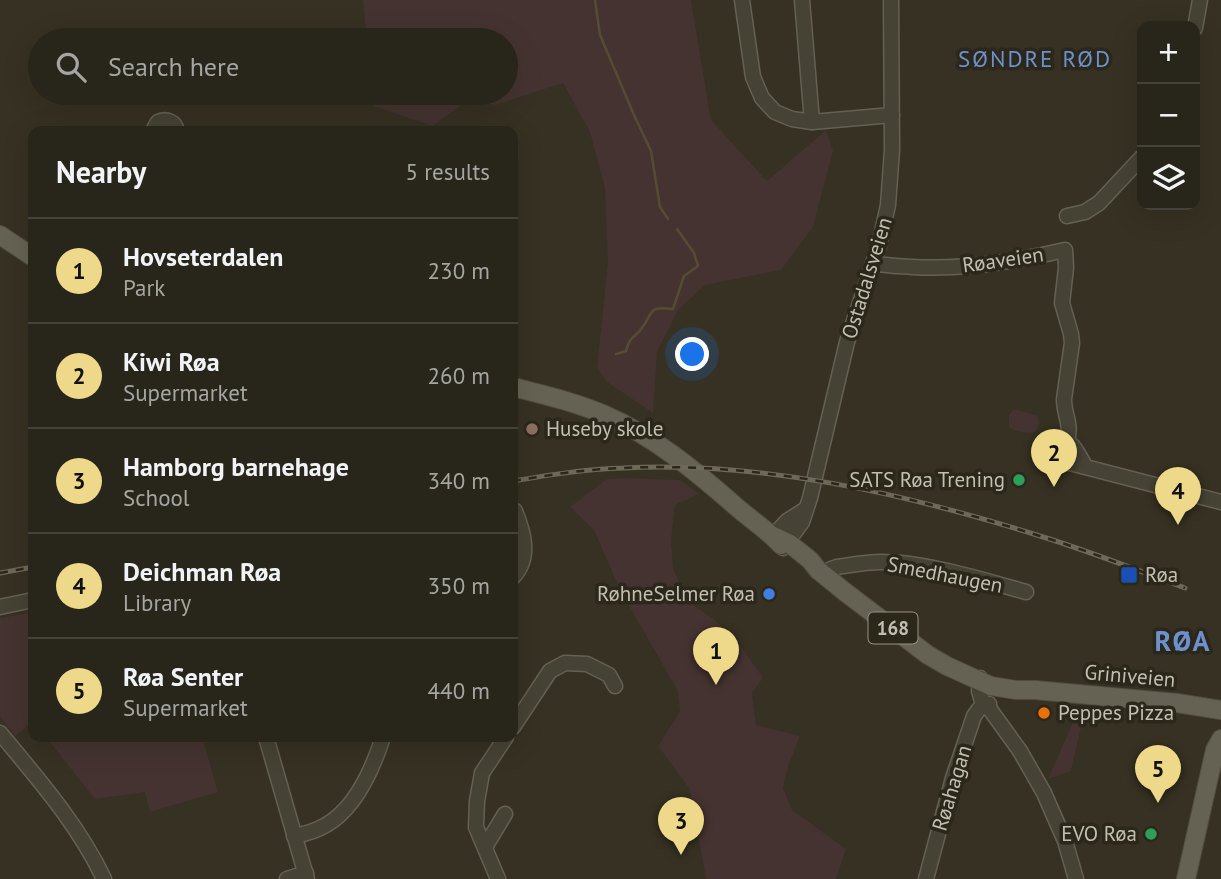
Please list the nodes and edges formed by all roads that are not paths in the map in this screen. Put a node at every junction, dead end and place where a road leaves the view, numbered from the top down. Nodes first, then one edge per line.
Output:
1 (742, 0) edge
2 (802, 0) edge
3 (891, 0) edge
4 (1200, 0) edge
5 (1196, 21) edge
6 (892, 116) junction
7 (812, 122) junction
8 (156, 126) edge
9 (175, 126) edge
10 (1137, 162) edge
11 (1067, 216) dead end
12 (0, 235) edge
13 (28, 242) edge
14 (28, 254) edge
15 (873, 262) junction
16 (518, 389) edge
17 (1221, 502) edge
18 (518, 523) edge
19 (781, 542) junction
20 (518, 571) edge
21 (822, 573) junction
22 (1026, 592) dead end
23 (28, 601) edge
24 (0, 607) edge
25 (615, 686) dead end
26 (985, 690) junction
27 (1220, 706) edge
28 (518, 719) edge
29 (0, 733) edge
30 (267, 742) edge
31 (381, 742) edge
32 (503, 742) edge
33 (1218, 745) edge
34 (505, 814) dead end
35 (294, 836) junction
36 (485, 847) junction
37 (307, 876) edge
38 (104, 879) edge
39 (287, 879) edge
40 (498, 879) edge
41 (926, 879) edge
42 (1076, 879) edge
43 (1185, 879) edge

1 - 7 street
2 - 7 street
3 - 6 street, Ostadalsveien
4 - 5 street
6 - 7 street
6 - 15 street, Ostadalsveien
8 - 9 street
10 - 11 street
12 - 13 main road
12 - 14 main road
15 - 17 street, Røaveien
15 - 19 street, Ostadalsveien
16 - 19 main road, 168
18 - 20 street
19 - 21 main road, 168
21 - 22 street, Smedhaugen
21 - 26 main road, 168
23 - 24 street
25 - 28 street
26 - 27 main road, Griniveien / 168
26 - 41 street, Røahagan
26 - 42 street
27 - 33 main road
29 - 38 street
30 - 35 street
31 - 35 street
32 - 36 street
33 - 43 main road
34 - 36 street
35 - 37 street
36 - 40 street
37 - 39 street

